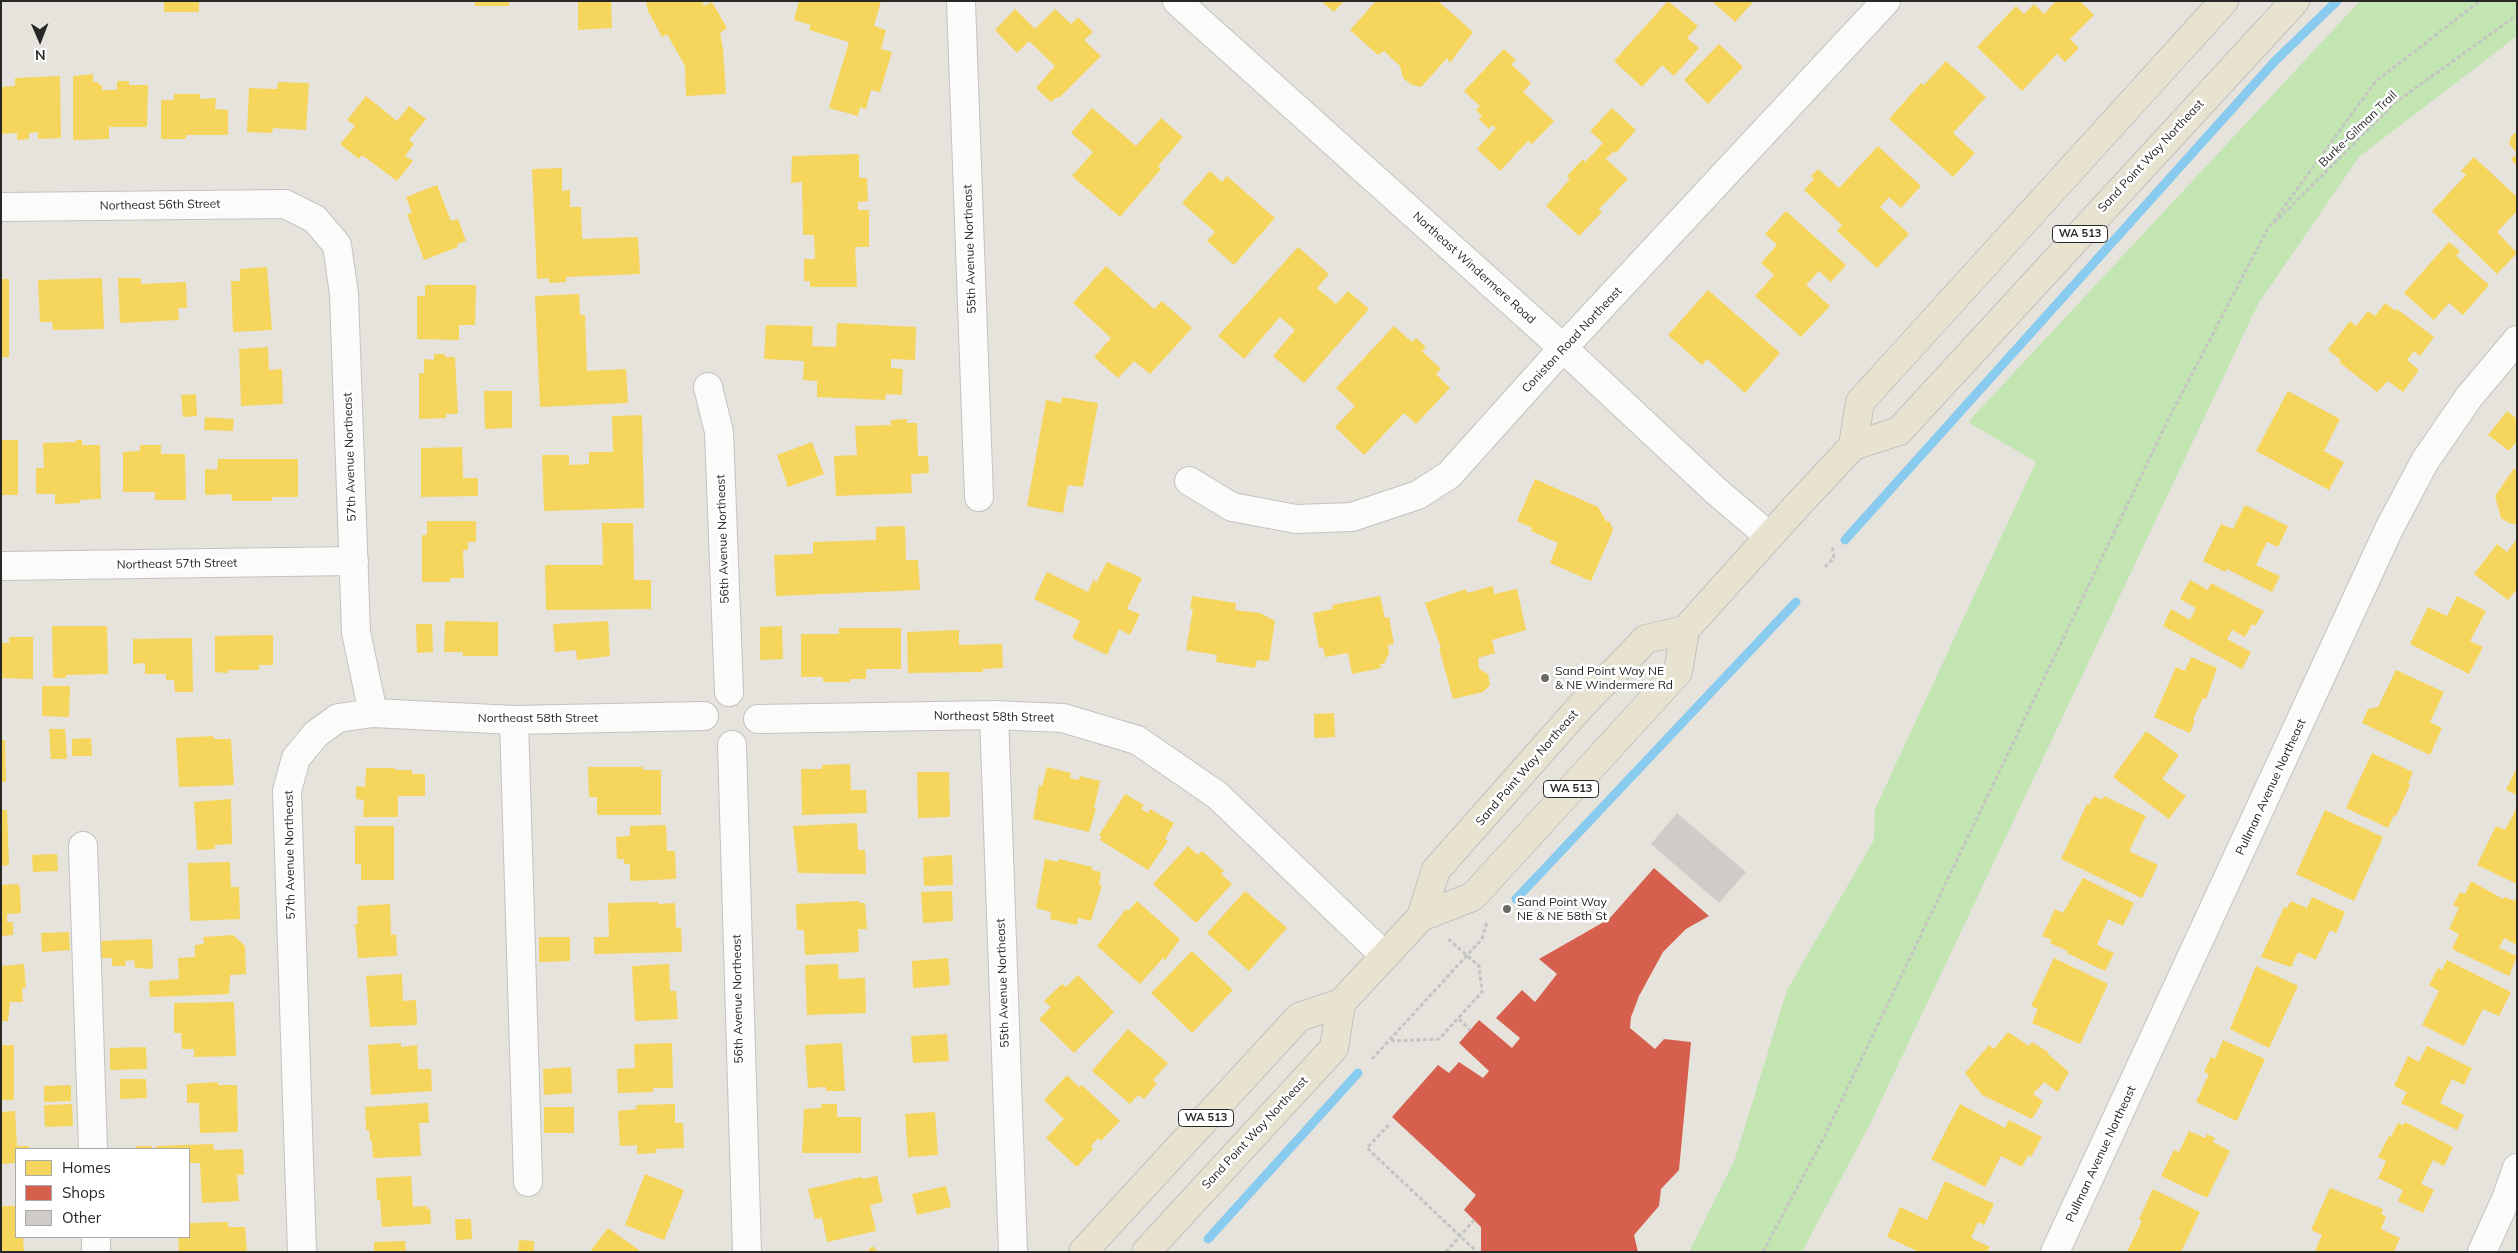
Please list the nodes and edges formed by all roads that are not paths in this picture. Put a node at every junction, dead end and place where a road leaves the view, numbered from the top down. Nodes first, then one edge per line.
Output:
1 (961, 1) edge
2 (1177, 1) edge
3 (1886, 1) edge
4 (2224, 1) edge
5 (2294, 1) edge
6 (1, 207) edge
7 (315, 219) joint
8 (2517, 340) edge
9 (1563, 348) junction
10 (708, 387) dead end
11 (1853, 446) junction
12 (1189, 481) dead end
13 (979, 497) dead end
14 (1769, 536) junction
15 (354, 561) junction
16 (1, 566) edge
17 (1685, 630) junction
18 (729, 692) junction
19 (373, 713) junction
20 (994, 715) junction
21 (704, 716) junction
22 (758, 719) junction
23 (514, 720) junction
24 (732, 746) junction
25 (83, 846) dead end
26 (1421, 917) junction
27 (1385, 956) junction
28 (1341, 1003) junction
29 (93, 1148) edge
30 (2517, 1168) edge
31 (528, 1182) dead end
32 (96, 1238) edge
33 (96, 1252) edge
34 (302, 1252) edge
35 (747, 1252) edge
36 (1013, 1252) edge
37 (1083, 1252) edge
38 (1146, 1252) edge
39 (2056, 1252) edge
40 (2482, 1252) edge

1 - 13 street, 55th Avenue Northeast
2 - 9 street, Northeast Windermere Road
3 - 9 street, Coniston Road Northeast
4 - 11 main road
5 - 11 main road, Sand Point Way Northeast / WA 513
6 - 7 street, Northeast 56th Street
7 - 15 street, 57th Avenue Northeast
8 - 39 street, Pullman Avenue Northeast
9 - 12 street, Coniston Road Northeast
9 - 14 street, Northeast Windermere Road
10 - 18 street, 56th Avenue Northeast
11 - 14 main road, Sand Point Way Northeast / WA 513
14 - 17 main road, Sand Point Way Northeast / WA 513
15 - 16 street, Northeast 57th Street
15 - 19 street, 57th Avenue Northeast
17 - 26 main road, Sand Point Way Northeast / WA 513
17 - 26 main road, Sand Point Way Northeast / WA 513
18 - 21 street
18 - 22 street
19 - 23 street, Northeast 58th Street
19 - 34 street, 57th Avenue Northeast
20 - 22 street, Northeast 58th Street
20 - 27 street, Northeast 58th Street
20 - 36 street, 55th Avenue Northeast
21 - 23 street, Northeast 58th Street
21 - 24 street
22 - 24 street
23 - 31 street
24 - 35 street, 56th Avenue Northeast
25 - 29 street
26 - 27 main road, Sand Point Way Northeast / WA 513
27 - 28 main road, Sand Point Way Northeast / WA 513
28 - 37 main road, Sand Point Way Northeast / WA 513
28 - 38 main road, Sand Point Way Northeast
30 - 40 street
32 - 33 street

